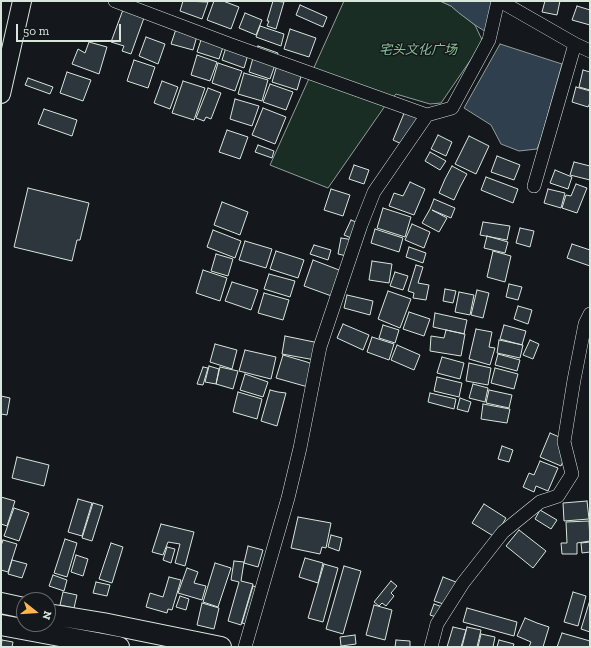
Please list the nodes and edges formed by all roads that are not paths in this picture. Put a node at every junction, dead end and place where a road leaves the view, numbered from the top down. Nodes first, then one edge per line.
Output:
1 (22, 1) edge
2 (115, 1) edge
3 (499, 1) edge
4 (575, 44) junction
5 (590, 51) edge
6 (1, 94) edge
7 (427, 115) junction
8 (534, 186) dead end
9 (590, 314) edge
10 (1, 603) edge
11 (16, 606) edge
12 (56, 615) edge
13 (1, 625) edge
14 (119, 647) edge
15 (221, 647) edge
16 (245, 647) edge
17 (431, 647) edge

1 - 6 street
2 - 7 street
3 - 4 street
3 - 7 street
4 - 5 street
4 - 8 street
7 - 16 street
9 - 17 street
10 - 11 main road
12 - 15 main road
13 - 14 main road

